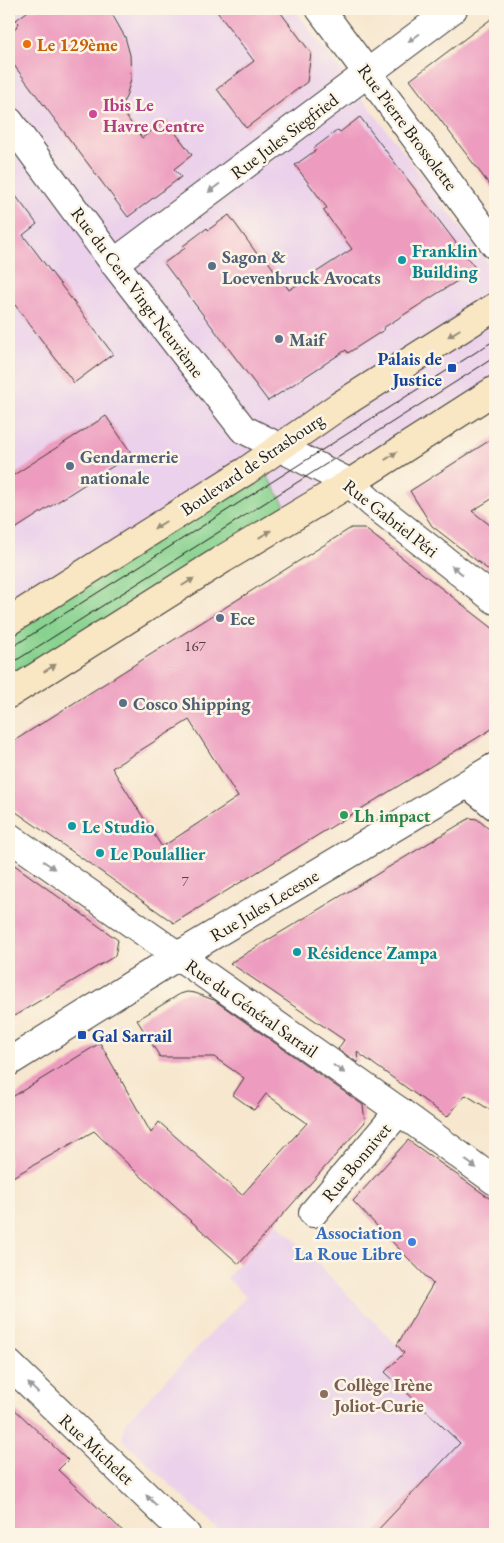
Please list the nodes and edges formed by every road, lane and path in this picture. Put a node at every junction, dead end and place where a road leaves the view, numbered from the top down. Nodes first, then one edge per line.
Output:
1 (320, 9) edge
2 (453, 9) edge
3 (368, 73) junction
4 (9, 121) edge
5 (495, 245) edge
6 (114, 263) junction
7 (495, 306) edge
8 (495, 390) edge
9 (280, 447) junction
10 (350, 483) junction
11 (495, 600) edge
12 (9, 621) edge
13 (9, 694) edge
14 (495, 767) edge
15 (468, 784) junction
16 (495, 806) edge
17 (9, 837) edge
18 (178, 956) junction
19 (9, 1062) edge
20 (399, 1111) junction
21 (495, 1181) edge
22 (313, 1213) dead end
23 (9, 1364) edge
24 (186, 1534) edge

1 - 3 street, Rue Pierre Brossolette
2 -> 3 street, Rue Jules Siegfried
3 - 5 street, Rue Pierre Brossolette
3 -> 6 street, Rue Jules Siegfried
4 - 6 street, Rue du Cent Vingt Neuvième
6 - 9 street, Rue du Cent Vingt Neuvième
7 -> 9 street, Boulevard de Strasbourg
10 -> 8 street
9 - 10 street, Rue Gabriel Péri
9 -> 12 street, Boulevard de Strasbourg
11 -> 10 street, Rue Gabriel Péri
13 -> 10 street
14 - 15 street, Rue Jules Lecesne
15 - 16 street
15 - 18 street, Rue Jules Lecesne
17 -> 18 street, Rue du Général Sarrail
18 - 19 street, Rue Jules Lecesne
18 -> 20 street, Rue du Général Sarrail
20 -> 21 street, Rue du Général Sarrail
20 - 22 street, Rue Bonnivet
24 -> 23 street, Rue Michelet

